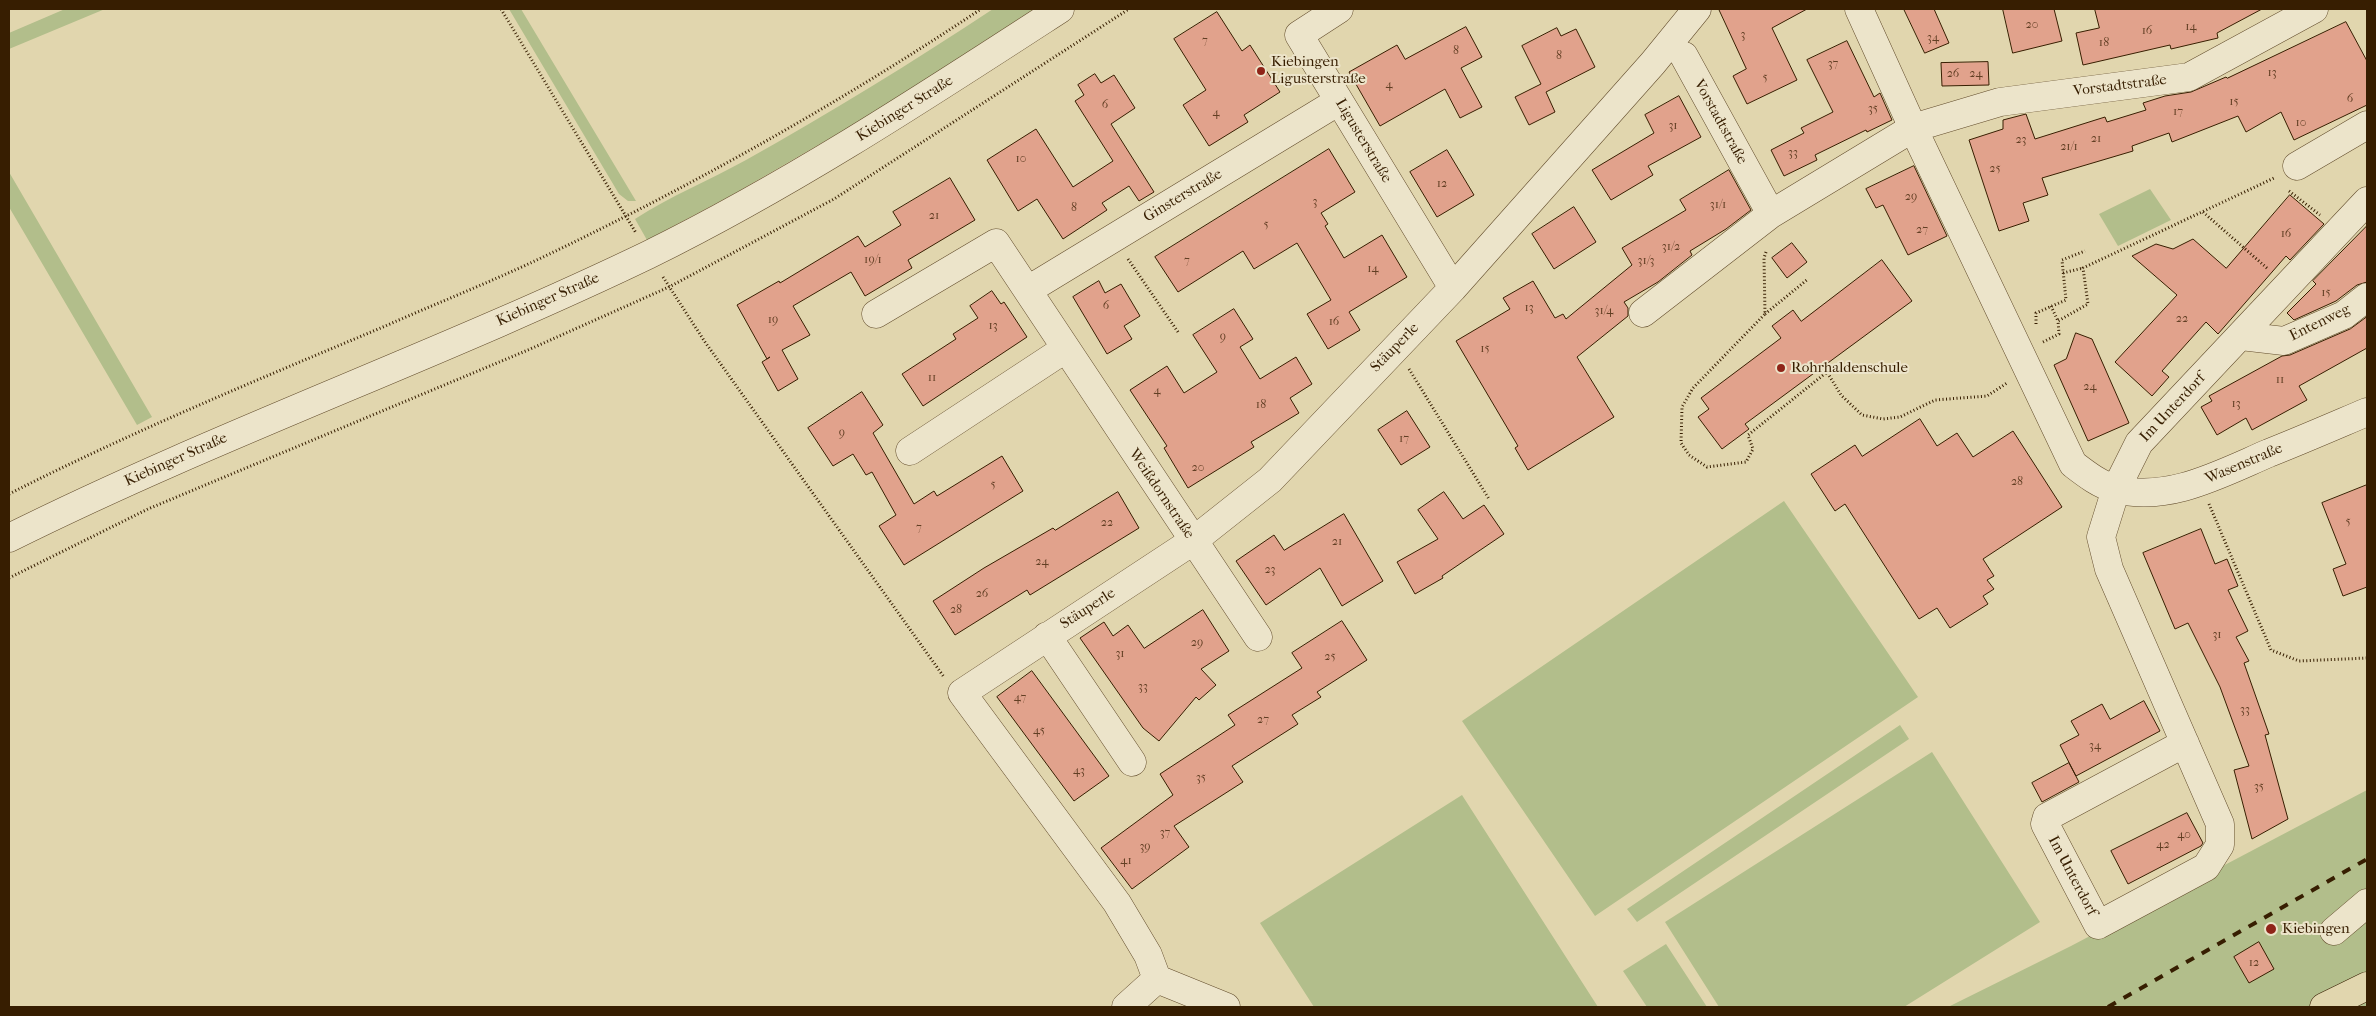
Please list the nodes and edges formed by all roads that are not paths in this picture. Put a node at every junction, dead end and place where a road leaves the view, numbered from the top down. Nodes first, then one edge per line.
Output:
1 (1060, 9) edge
2 (1339, 9) edge
3 (1859, 9) edge
4 (2314, 9) edge
5 (1689, 13) edge
6 (1684, 56) dead end
7 (1339, 102) junction
8 (2367, 125) edge
9 (1912, 128) junction
10 (2288, 180) road end
11 (2367, 201) edge
12 (1771, 214) junction
13 (1453, 288) junction
14 (1028, 290) junction
15 (2367, 297) edge
16 (1643, 313) dead end
17 (876, 314) dead end
18 (2241, 336) junction
19 (1064, 349) junction
20 (2367, 412) edge
21 (910, 451) dead end
22 (2116, 489) junction
23 (9, 538) edge
24 (1193, 541) junction
25 (1046, 636) junction
26 (1258, 637) dead end
27 (2185, 743) junction
28 (1132, 762) dead end
29 (2367, 902) edge
30 (2334, 931) dead end
31 (1156, 979) junction
32 (2367, 986) edge
33 (1126, 1007) edge
34 (1226, 1007) edge
35 (2324, 1007) edge

1 - 23 street, Kiebinger Straße
2 - 7 street, Ligusterstraße
3 - 9 street
4 - 9 street, Vorstadtstraße
5 - 13 street, Stäuperle
6 - 12 street, Vorstadtstraße
7 - 13 street, Ligusterstraße
7 - 14 street, Ginsterstraße
8 - 10 street
9 - 12 street, Vorstadtstraße
9 - 22 street
11 - 18 street, Im Unterdorf
12 - 16 street, Vorstadtstraße
13 - 24 street, Stäuperle
14 - 17 street, Weißdornstraße
14 - 19 street, Weißdornstraße
15 - 18 street, Entenweg
18 - 22 street, Im Unterdorf
19 - 21 street
19 - 24 street, Weißdornstraße
20 - 22 street, Wasenstraße
22 - 27 street, Im Unterdorf
24 - 25 street, Stäuperle
24 - 26 street, Weißdornstraße
25 - 28 street, Stäuperle
25 - 31 street, Stäuperle
27 - 27 street, Im Unterdorf
29 - 30 street
31 - 33 street
31 - 34 street
32 - 35 main road

